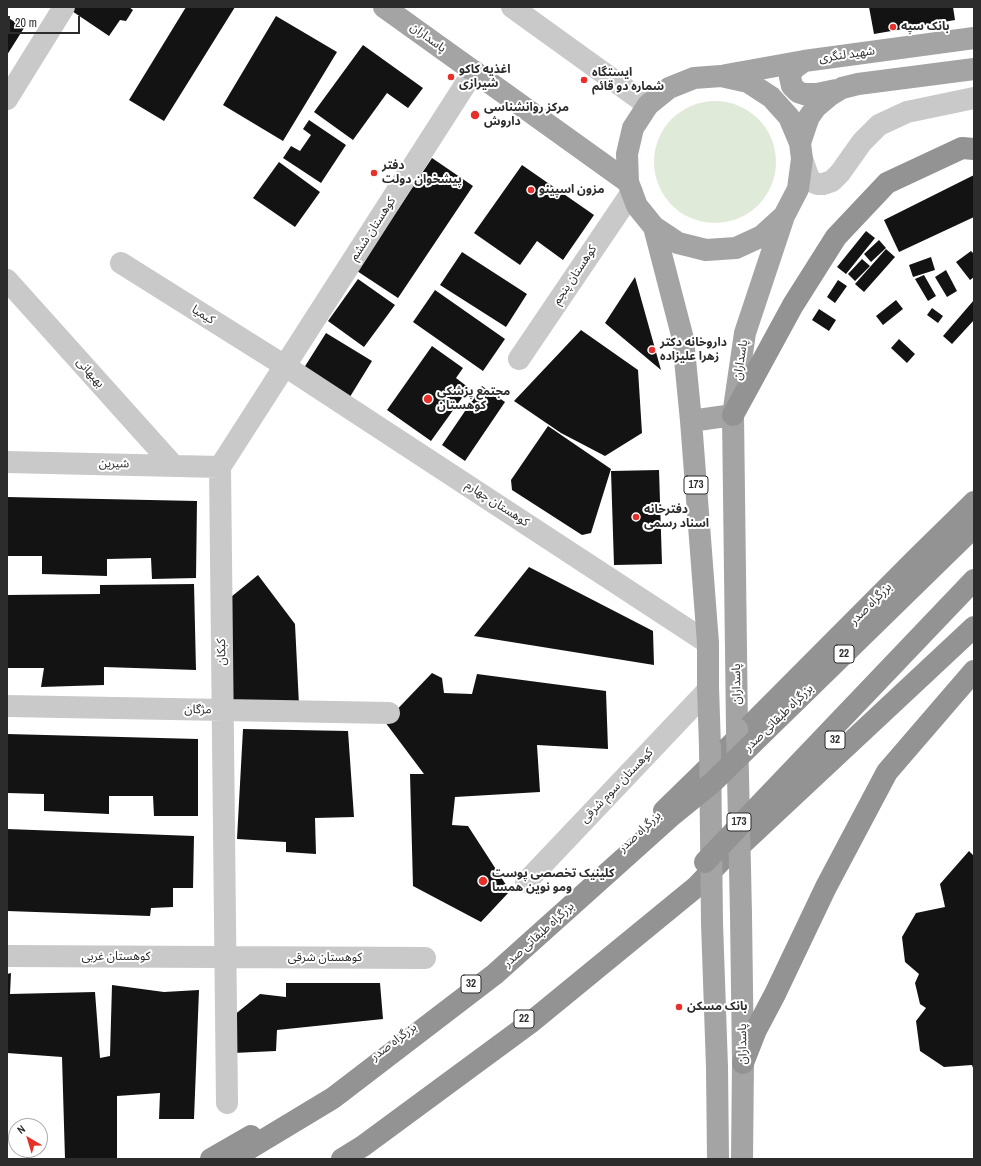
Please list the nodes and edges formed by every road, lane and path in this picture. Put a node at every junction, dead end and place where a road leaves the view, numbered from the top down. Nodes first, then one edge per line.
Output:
1 (64, 7) edge
2 (384, 7) edge
3 (512, 7) edge
4 (974, 38) edge
5 (804, 61) junction
6 (974, 69) edge
7 (474, 71) junction
8 (721, 76) junction
9 (842, 88) junction
10 (974, 98) edge
11 (7, 99) edge
12 (648, 105) junction
13 (974, 149) edge
14 (801, 151) junction
15 (630, 187) junction
16 (784, 216) junction
17 (654, 227) junction
18 (121, 264) dead end
19 (7, 280) edge
20 (519, 359) dead end
21 (285, 366) junction
22 (733, 415) junction
23 (691, 421) junction
24 (7, 462) edge
25 (173, 465) junction
26 (220, 467) junction
27 (974, 485) edge
28 (974, 502) edge
29 (974, 527) edge
30 (917, 558) junction
31 (974, 580) edge
32 (974, 593) edge
33 (974, 627) edge
34 (708, 643) junction
35 (974, 671) edge
36 (708, 690) junction
37 (7, 706) edge
38 (223, 710) junction
39 (389, 713) dead end
40 (526, 882) dead end
41 (696, 887) junction
42 (7, 956) edge
43 (226, 957) junction
44 (425, 958) dead end
45 (743, 1063) junction
46 (717, 1067) junction
47 (227, 1103) dead end
48 (211, 1159) edge
49 (232, 1159) edge
50 (329, 1159) edge
51 (342, 1159) edge
52 (718, 1159) edge
53 (742, 1159) edge

1 - 11 street
2 - 7 main road, پاسداران
3 - 12 street
4 - 5 main road, شهید لنگری
5 - 8 main road, شهید لنگری
5 - 9 main road
6 - 9 main road
7 - 15 main road, پاسداران
7 - 21 street, کوهستان ششم
8 - 12 main road
8 - 14 main road
9 - 14 main road
10 - 14 street
12 - 15 main road
13 - 22 highway
14 - 16 main road
15 - 17 main road
15 - 20 street, کوهستان پنجم
16 - 17 main road
16 - 22 main road, پاسداران / 173
17 - 23 main road, 173
18 - 21 street, کیمیا
19 - 25 street, بهبهانی
21 - 26 street
21 - 34 street, کوهستان چهارم
22 - 23 main road
22 - 45 main road, پاسداران / 173, bridge
23 - 34 main road, 173
24 - 25 street, شیرین
25 - 26 street, شیرین
26 - 38 street, کبکان
27 - 30 highway
28 - 30 highway, بزرگراه صدر / 32
29 - 49 highway, بزرگراه طبقاتی صدر / 22, bridge
30 - 48 highway, بزرگراه صدر / 32
31 - 50 highway, 22, bridge
32 - 41 highway, 32
33 - 41 highway
34 - 36 main road, 173
35 - 45 highway
36 - 40 street, کوهستان سوم شرقی
36 - 46 main road, 173, bridge
37 - 38 street, مژگان
38 - 39 street, مژگان
38 - 43 street, کبکان
41 - 51 highway, 32
42 - 43 street, کوهستان غربی
43 - 44 street, کوهستان شرقی
43 - 47 street, کبکان
45 - 46 main road
45 - 53 main road, پاسداران / 173
46 - 52 main road, 173

